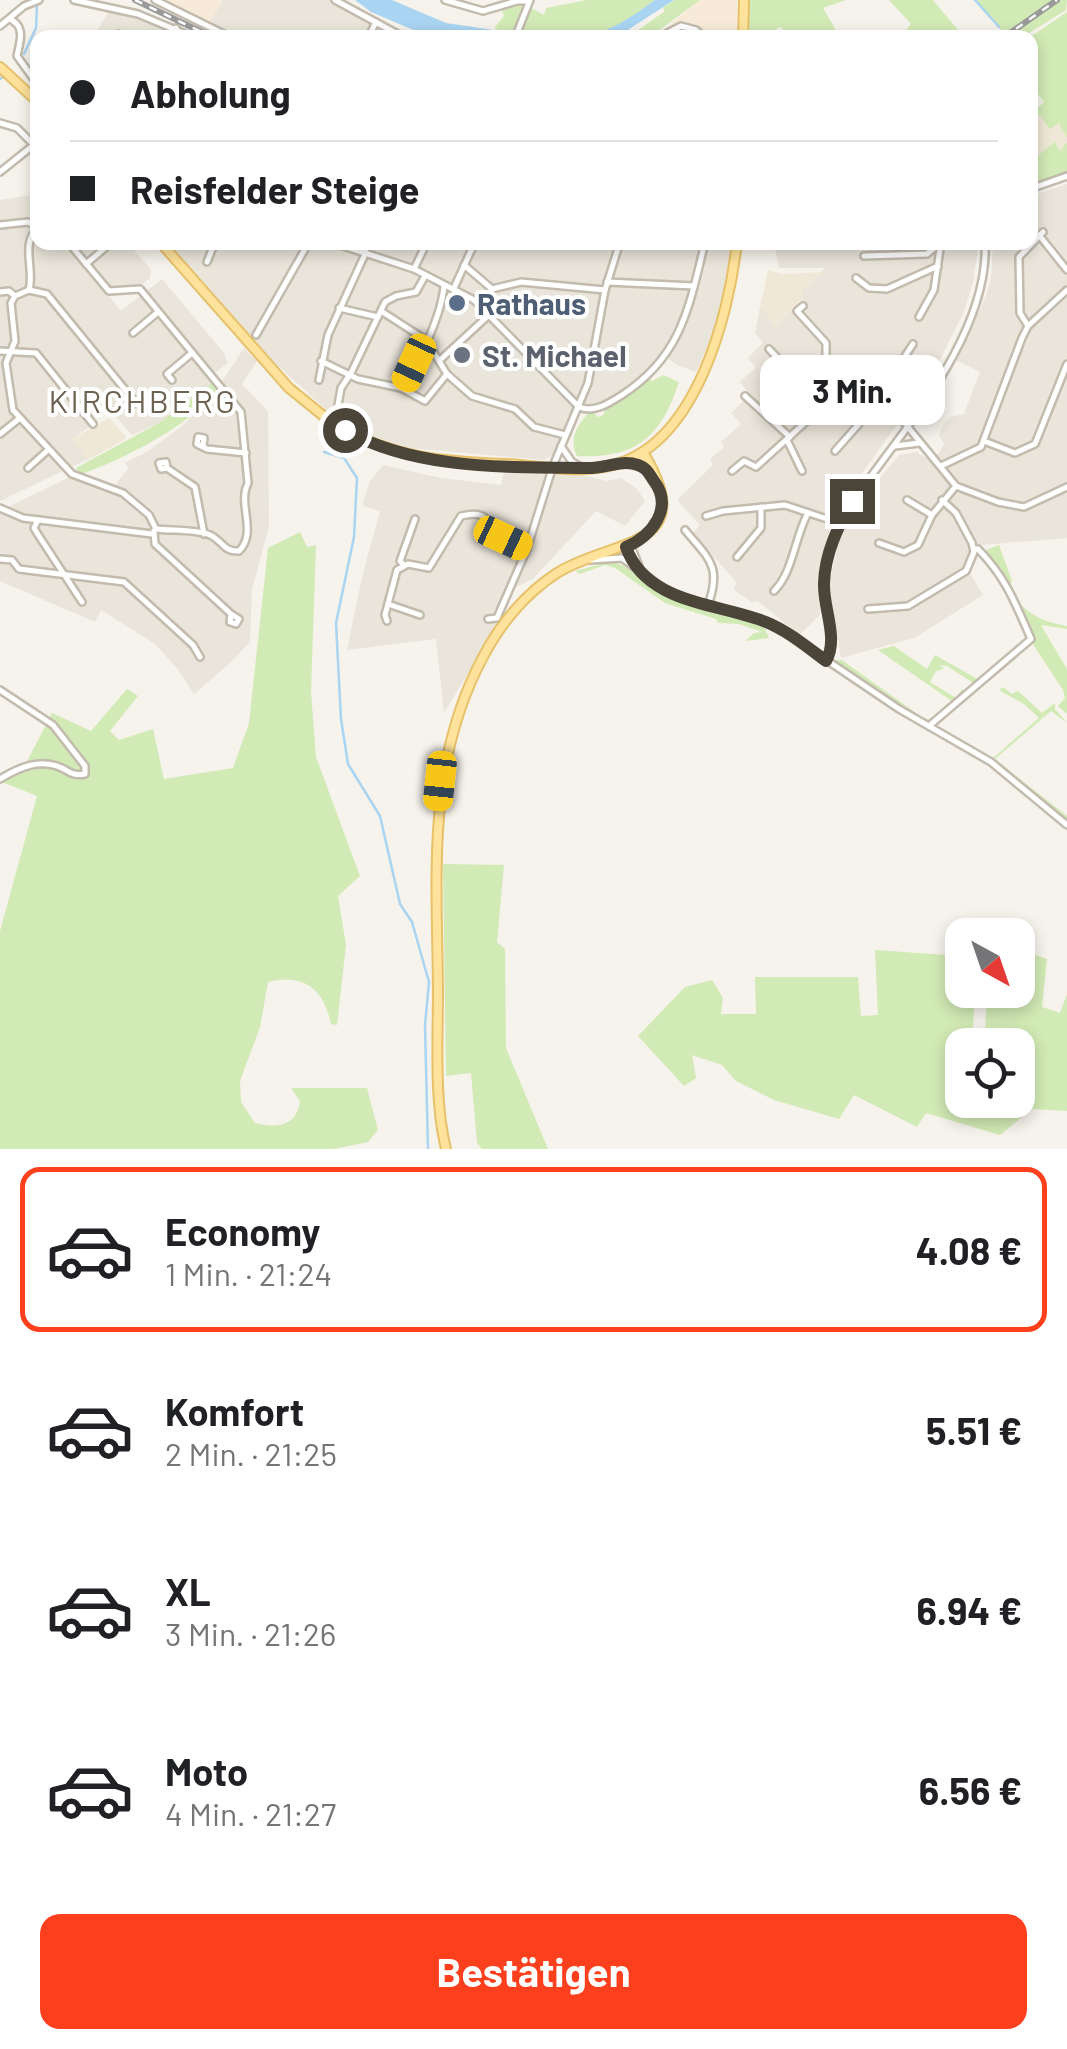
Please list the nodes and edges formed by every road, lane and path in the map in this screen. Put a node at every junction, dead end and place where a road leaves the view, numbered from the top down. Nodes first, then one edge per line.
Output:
1 (39, 0) edge
2 (74, 0) edge
3 (154, 0) edge
4 (335, 0) edge
5 (445, 0) edge
6 (530, 0) edge
7 (744, 0) edge
8 (376, 22) junction
9 (4, 24) edge
10 (176, 28) joint
11 (180, 30) edge
12 (216, 30) edge
13 (372, 30) edge
14 (390, 30) edge
15 (518, 30) edge
16 (743, 30) edge
17 (0, 64) edge
18 (30, 73) edge
19 (30, 94) edge
20 (0, 123) edge
21 (30, 141) edge
22 (30, 151) edge
23 (0, 172) edge
24 (1067, 176) edge
25 (1038, 185) edge
26 (30, 223) edge
27 (0, 226) edge
28 (30, 235) edge
29 (1038, 237) edge
30 (75, 250) edge
31 (103, 250) edge
32 (167, 250) edge
33 (212, 250) edge
34 (304, 250) edge
35 (359, 250) edge
36 (423, 250) edge
37 (471, 250) edge
38 (617, 250) edge
39 (703, 250) edge
40 (736, 250) edge
41 (932, 250) edge
42 (940, 250) edge
43 (984, 250) edge
44 (1026, 250) edge
45 (366, 252) junction
46 (864, 256) dead end
47 (207, 262) dead end
48 (86, 264) junction
49 (464, 265) junction
50 (938, 266) junction
51 (414, 269) junction
52 (1067, 270) edge
53 (425, 276) junction
54 (856, 278) dead end
55 (444, 285) junction
56 (606, 286) junction
57 (694, 286) junction
58 (454, 288) junction
59 (492, 289) junction
60 (29, 290) junction
61 (1067, 290) edge
62 (0, 292) edge
63 (15, 296) junction
64 (477, 302) junction
65 (803, 306) dead end
66 (339, 308) junction
67 (158, 312) junction
68 (379, 314) junction
69 (490, 314) junction
70 (919, 317) dead end
71 (1028, 326) junction
72 (133, 333) dead end
73 (256, 335) dead end
74 (426, 340) junction
75 (913, 344) dead end
76 (769, 349) dead end
77 (0, 350) edge
78 (12, 351) junction
79 (192, 353) junction
80 (440, 360) junction
81 (322, 361) junction
82 (1067, 364) edge
83 (351, 373) junction
84 (448, 374) junction
85 (172, 380) dead end
86 (319, 380) dead end
87 (401, 388) junction
88 (826, 392) junction
89 (745, 396) dead end
90 (830, 400) junction
91 (12, 403) junction
92 (0, 404) edge
93 (579, 406) junction
94 (128, 408) dead end
95 (870, 408) junction
96 (20, 418) junction
97 (94, 424) dead end
98 (334, 424) junction
99 (908, 427) junction
100 (0, 434) edge
101 (566, 435) junction
102 (789, 439) junction
103 (984, 441) junction
104 (922, 444) junction
105 (203, 446) dead end
106 (561, 446) junction
107 (893, 447) junction
108 (48, 450) junction
109 (835, 451) dead end
110 (246, 454) junction
111 (640, 454) junction
112 (623, 462) junction
113 (553, 466) junction
114 (941, 466) junction
115 (28, 468) dead end
116 (167, 468) dead end
117 (584, 468) junction
118 (645, 468) junction
119 (732, 471) dead end
120 (802, 471) dead end
121 (956, 486) junction
122 (1067, 487) edge
123 (660, 488) junction
124 (908, 500) dead end
125 (942, 500) junction
126 (761, 507) junction
127 (0, 508) edge
128 (808, 513) junction
129 (932, 514) junction
130 (706, 516) dead end
131 (414, 519) dead end
132 (38, 520) junction
133 (840, 524) junction
134 (684, 530) dead end
135 (154, 532) junction
136 (204, 534) junction
137 (879, 543) dead end
138 (629, 546) junction
139 (526, 549) junction
140 (974, 549) junction
141 (736, 558) dead end
142 (0, 559) edge
143 (586, 560) junction
144 (632, 562) junction
145 (403, 564) junction
146 (64, 576) junction
147 (648, 576) junction
148 (774, 591) dead end
149 (82, 602) dead end
150 (388, 604) junction
151 (708, 605) junction
152 (868, 610) dead end
153 (231, 614) dead end
154 (420, 615) dead end
155 (488, 619) dead end
156 (387, 622) dead end
157 (200, 657) dead end
158 (826, 661) junction
159 (0, 690) edge
160 (929, 726) junction
161 (0, 779) edge
162 (1067, 825) edge
163 (446, 1149) edge

1 - 9 street
2 - 10 street
3 - 12 street
4 - 8 street
5 - 6 street
6 - 15 street
7 - 16 main road
8 - 13 street
8 - 14 street
9 - 18 street
10 - 11 street
17 - 19 main road
20 - 21 street
22 - 23 street
24 - 25 street
26 - 27 street
28 - 60 street
29 - 52 street
30 - 48 street
31 - 48 street
32 - 98 main road
33 - 47 street
34 - 73 street
35 - 45 street
36 - 51 street
37 - 49 street
38 - 56 street
39 - 57 street
40 - 111 main road
41 - 46 street
42 - 50 street
43 - 99 street
44 - 71 street
45 - 51 street
45 - 66 street
48 - 67 street
49 - 58 street
49 - 59 street
50 - 54 street
50 - 70 street
51 - 53 street
53 - 55 street
53 - 68 street
55 - 58 street
55 - 74 street
56 - 57 street
56 - 59 street
56 - 93 street
57 - 93 street
58 - 64 street
59 - 64 street
60 - 63 street
60 - 94 street
61 - 71 street
62 - 63 street
63 - 78 street
64 - 69 street
65 - 88 street
66 - 68 street
66 - 81 street
67 - 72 street
67 - 79 street
68 - 74 street
68 - 83 street
69 - 80 street
69 - 93 street
71 - 103 street
74 - 80 street
74 - 87 street
75 - 95 street
76 - 88 street
77 - 78 street
78 - 91 street
78 - 97 street
79 - 85 street
79 - 110 street
80 - 84 street
81 - 83 street
81 - 86 street
82 - 103 street
83 - 87 street
83 - 98 street
84 - 87 street
84 - 101 street
88 - 90 street
89 - 102 street
90 - 95 street
90 - 102 street
91 - 92 street
91 - 96 street
93 - 101 street
95 - 99 street
95 - 109 street
96 - 100 street
96 - 108 street
98 - 113 main road
99 - 104 street
99 - 107 street
101 - 106 street
102 - 119 street
102 - 120 street
103 - 114 street
104 - 107 street
104 - 114 street
105 - 110 street
106 - 113 street
106 - 117 street
107 - 133 street
108 - 115 street
108 - 135 street
110 - 136 street
111 - 112 main road
111 - 118 main road
111 - 123 main road
112 - 117 main road
112 - 118 main road
113 - 117 main road
113 - 139 street
114 - 121 street
116 - 136 street
118 - 123 main road
121 - 122 street
121 - 125 street
123 - 138 main road
124 - 129 street
125 - 129 street
125 - 140 street
126 - 128 street
126 - 130 street
126 - 141 street
127 - 132 street
128 - 133 street
128 - 148 street
129 - 137 street
131 - 145 street
132 - 135 street
132 - 146 street
133 - 158 street
134 - 151 street
135 - 136 street
135 - 153 street
138 - 143 main road
138 - 144 street
138 - 147 street
139 - 145 street
139 - 155 street
140 - 152 street
140 - 160 street
142 - 146 street
143 - 144 street
143 - 163 main road
144 - 147 street
145 - 150 street
146 - 149 street
146 - 157 street
147 - 151 street
150 - 154 street
150 - 156 street
151 - 158 street
158 - 160 street
159 - 161 street
160 - 162 street

